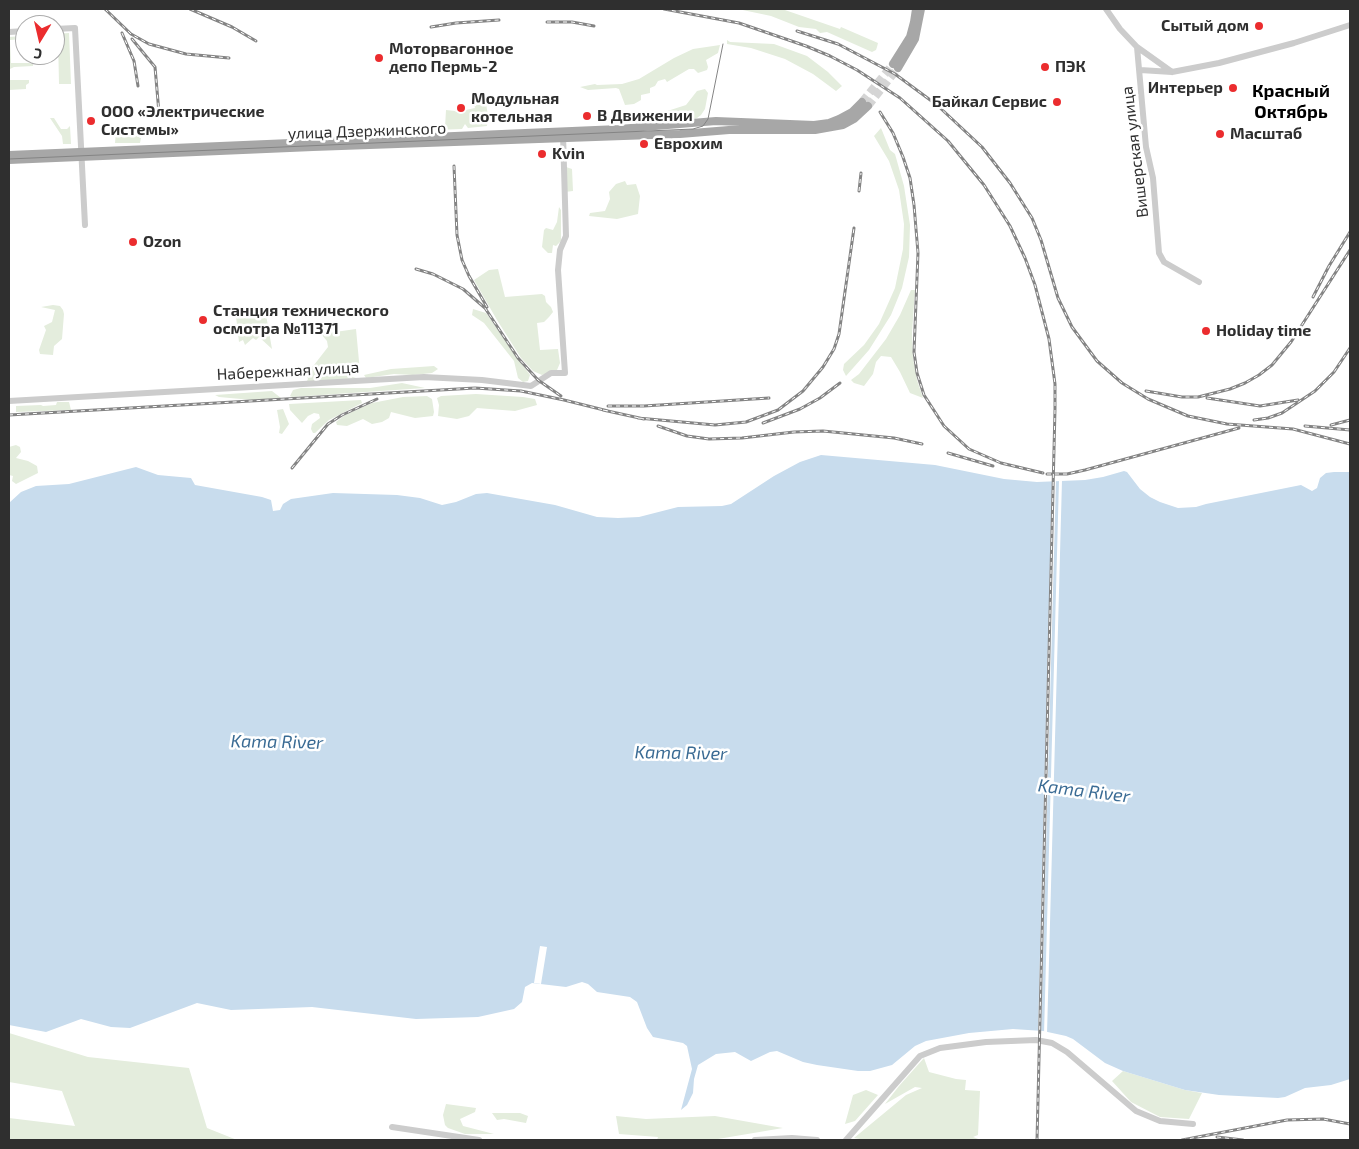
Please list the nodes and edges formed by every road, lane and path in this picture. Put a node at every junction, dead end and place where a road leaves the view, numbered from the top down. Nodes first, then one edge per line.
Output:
1 (916, 9) edge
2 (921, 9) edge
3 (1106, 9) edge
4 (1350, 25) edge
5 (65, 28) edge
6 (1137, 47) junction
7 (1140, 70) junction
8 (1172, 72) junction
9 (865, 104) tunnel mouth
10 (563, 134) junction
11 (9, 154) edge
12 (82, 154) junction
13 (9, 160) edge
14 (85, 225) dead end
15 (1199, 282) dead end
16 (9, 401) edge
17 (1192, 1124) dead end
18 (392, 1127) dead end
19 (479, 1140) edge
20 (755, 1140) edge
21 (817, 1140) edge
22 (846, 1140) edge

1 - 2 main road
3 - 6 street
4 - 8 street
5 - 12 street
6 - 7 street, Вишерская улица
6 - 8 street
7 - 8 street
7 - 15 street, Вишерская улица
9 - 10 main road, улица Дзержинского
10 - 12 main road, улица Дзержинского
10 - 16 street, Набережная улица
11 - 12 main road, улица Дзержинского
12 - 13 main road, улица Дзержинского
12 - 14 street
17 - 22 street
18 - 19 street
20 - 21 street

